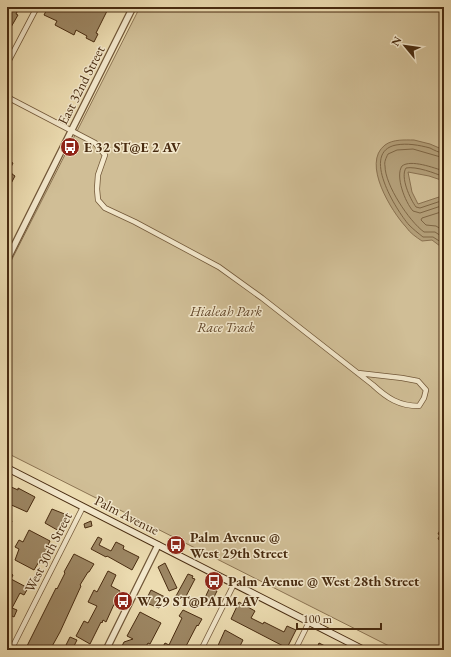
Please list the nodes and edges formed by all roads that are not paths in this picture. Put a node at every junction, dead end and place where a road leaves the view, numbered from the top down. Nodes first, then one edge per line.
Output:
1 (36, 7) edge
2 (134, 7) edge
3 (7, 64) edge
4 (7, 97) edge
5 (71, 130) junction
6 (7, 260) edge
7 (358, 373) junction
8 (7, 468) edge
9 (83, 507) junction
10 (158, 545) junction
11 (234, 584) junction
12 (309, 622) junction
13 (11, 650) edge
14 (106, 650) edge
15 (201, 650) edge
16 (296, 650) edge
17 (364, 650) edge

1 - 3 street
2 - 5 street, East 32nd Street
4 - 5 street
5 - 6 street, East 32nd Street
5 - 7 street
7 - 7 street
8 - 9 main road, Palm Avenue
9 - 10 main road, Palm Avenue
9 - 13 street, West 30th Street
10 - 11 main road, Palm Avenue
10 - 14 street
11 - 12 main road, Palm Avenue
11 - 15 street
12 - 16 street
12 - 17 main road, Palm Avenue

